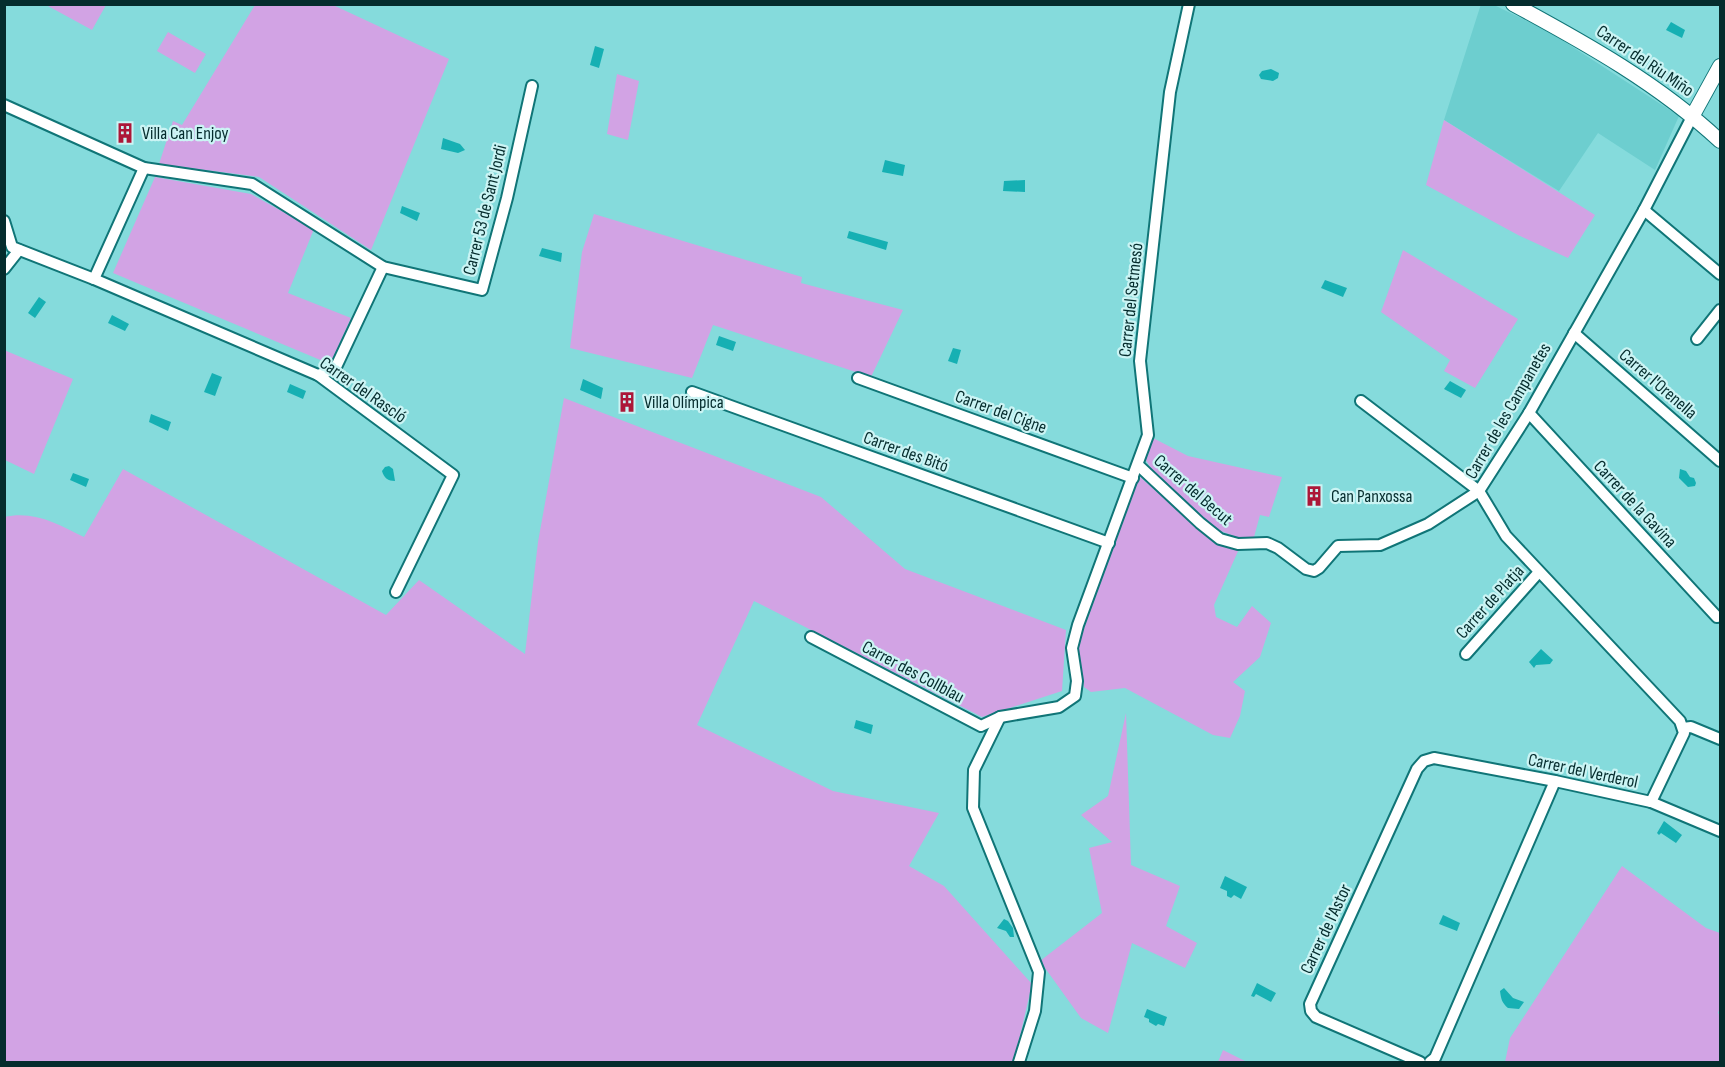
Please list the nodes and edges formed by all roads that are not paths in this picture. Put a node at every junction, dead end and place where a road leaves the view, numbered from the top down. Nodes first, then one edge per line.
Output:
1 (1189, 4) edge
2 (1513, 4) edge
3 (1536, 10) edge
4 (1720, 66) edge
5 (531, 86) dead end
6 (4, 105) edge
7 (1693, 115) junction
8 (1720, 141) edge
9 (144, 168) junction
10 (1644, 210) junction
11 (4, 221) edge
12 (19, 250) junction
13 (383, 267) junction
14 (4, 269) edge
15 (1720, 274) edge
16 (94, 279) junction
17 (1720, 310) edge
18 (1574, 333) junction
19 (1697, 339) dead end
20 (318, 375) junction
21 (858, 378) dead end
22 (692, 392) dead end
23 (1361, 401) dead end
24 (1529, 413) junction
25 (1720, 460) edge
26 (1138, 465) junction
27 (1134, 478) junction
28 (1479, 491) junction
29 (1109, 543) junction
30 (1539, 572) junction
31 (396, 592) dead end
32 (1717, 617) dead end
33 (811, 637) dead end
34 (1466, 654) dead end
35 (1000, 717) junction
36 (1683, 728) junction
37 (1720, 739) edge
38 (1434, 758) joint
39 (1555, 781) junction
40 (1651, 802) junction
41 (1720, 831) edge
42 (1019, 1062) edge
43 (1420, 1062) edge
44 (1430, 1062) edge

1 - 26 street, Carrer del Setmesó
2 - 3 street, Carrer del Riu Miño
3 - 7 street, Carrer del Riu Miño
4 - 7 street, Carrer de les Campanetes
5 - 13 street, Carrer 53 de Sant Jordi
6 - 9 street
7 - 8 street, Carrer del Riu Miño
7 - 10 street, Carrer de les Campanetes
9 - 13 street
9 - 16 street
10 - 15 street
10 - 18 street, Carrer de les Campanetes
11 - 12 street
12 - 14 street
12 - 16 street, Carrer del Rascló
13 - 20 street
16 - 20 street, Carrer del Rascló
17 - 19 street
18 - 24 street, Carrer de les Campanetes
18 - 25 street, Carrer l'Orenella
20 - 31 street, Carrer del Rascló
21 - 27 street, Carrer del Cigne
22 - 29 street, Carrer des Bitó
23 - 28 street
24 - 28 street, Carrer de les Campanetes
24 - 32 street, Carrer de la Gavina
26 - 27 street, Carrer del Setmesó
26 - 28 street, Carrer del Becut
27 - 29 street, Carrer del Setmesó
28 - 30 street, Carrer de les Campanetes
29 - 35 street, Carrer del Setmesó
30 - 34 street, Carrer de Platja
30 - 36 street, Carrer de les Campanetes
33 - 35 street, Carrer des Collblau
35 - 42 street
36 - 37 street
36 - 40 street
38 - 39 street, Carrer del Verderol
38 - 43 street, Carrer de l'Astor
39 - 40 street, Carrer del Verderol
39 - 44 street
40 - 41 street, Carrer del Verderol

